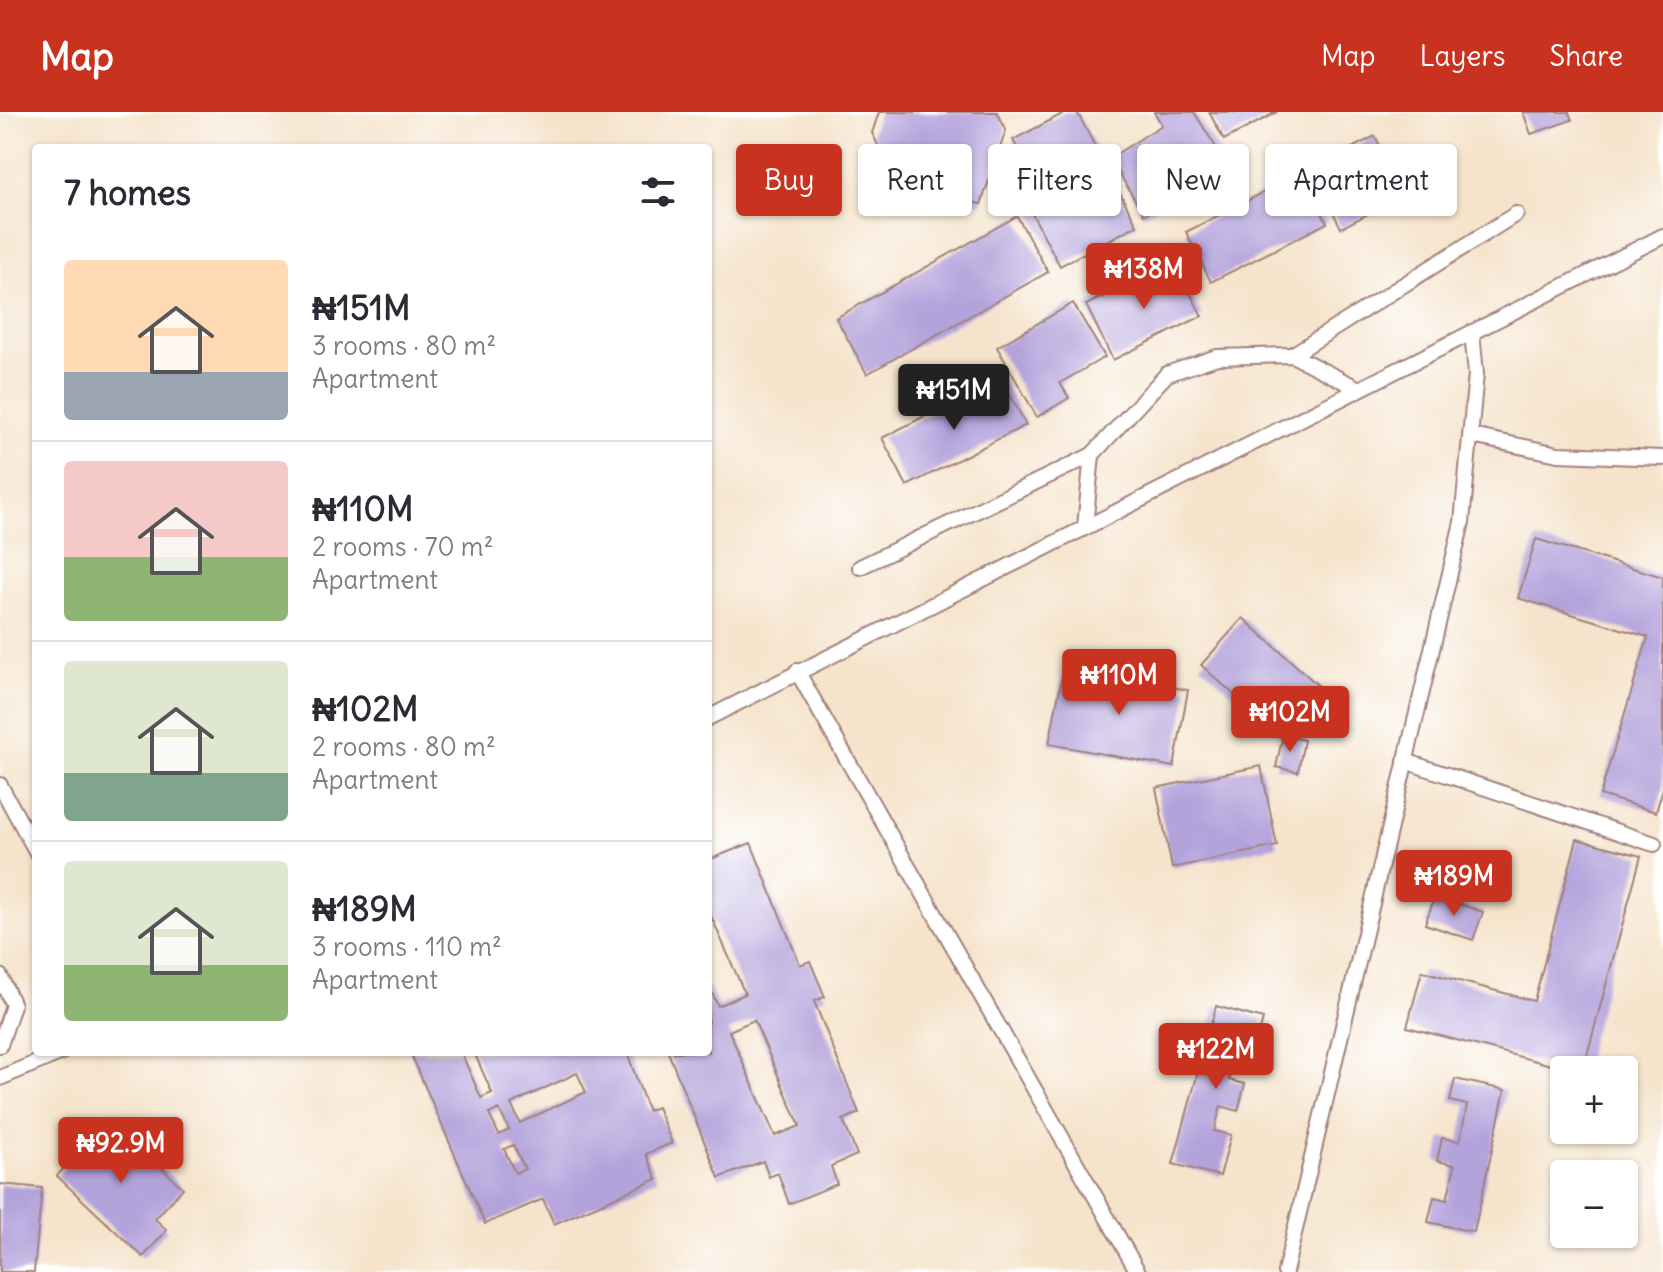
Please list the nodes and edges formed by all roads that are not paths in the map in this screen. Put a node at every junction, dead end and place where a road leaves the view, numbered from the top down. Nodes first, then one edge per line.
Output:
1 (1516, 214) dead end
2 (1663, 236) edge
3 (1472, 332) junction
4 (1292, 355) junction
5 (1359, 389) junction
6 (1472, 436) junction
7 (1092, 455) junction
8 (1663, 458) edge
9 (1085, 527) junction
10 (860, 567) dead end
11 (797, 671) junction
12 (712, 716) edge
13 (1405, 761) junction
14 (0, 785) edge
15 (32, 844) edge
16 (1654, 844) dead end
17 (0, 976) edge
18 (0, 1045) edge
19 (52, 1056) edge
20 (0, 1078) edge
21 (1138, 1272) edge
22 (1285, 1272) edge

1 - 4 lane
2 - 3 lane
3 - 5 lane
3 - 6 lane
4 - 5 lane
4 - 7 lane
5 - 9 lane
6 - 8 lane
6 - 13 lane
7 - 9 lane
7 - 10 lane
9 - 11 lane
11 - 12 lane
11 - 21 lane
13 - 16 lane
13 - 22 lane
14 - 15 lane
17 - 18 lane
19 - 20 lane

